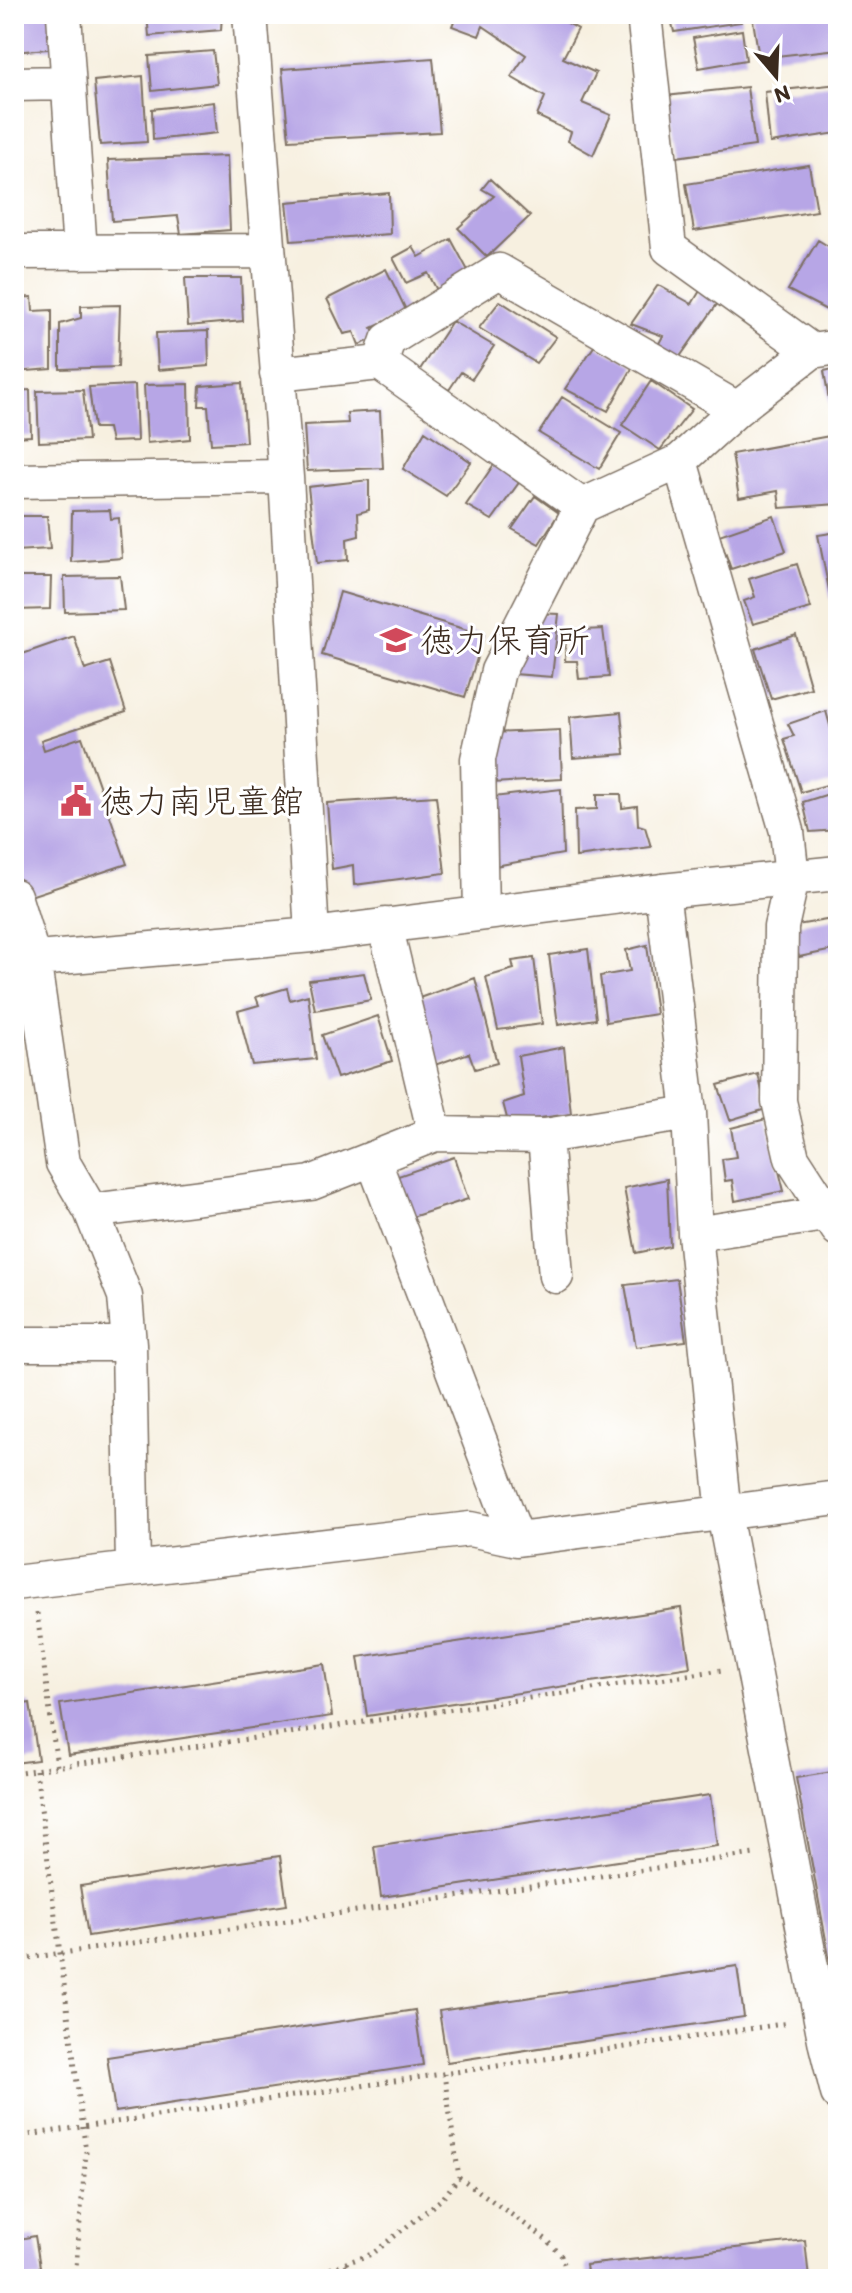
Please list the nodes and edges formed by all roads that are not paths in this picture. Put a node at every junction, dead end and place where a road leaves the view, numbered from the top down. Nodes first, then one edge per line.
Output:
1 (64, 14) edge
2 (250, 14) edge
3 (644, 14) edge
4 (68, 83) junction
5 (14, 84) edge
6 (267, 251) junction
7 (14, 252) edge
8 (80, 252) junction
9 (825, 349) edge
10 (380, 363) junction
11 (277, 374) junction
12 (737, 409) junction
13 (680, 461) junction
14 (286, 477) junction
15 (14, 481) edge
16 (582, 506) junction
17 (838, 873) edge
18 (792, 878) junction
19 (662, 891) junction
20 (14, 896) edge
21 (481, 913) junction
22 (385, 925) junction
23 (312, 935) junction
24 (23, 959) edge
25 (689, 1113) junction
26 (435, 1134) junction
27 (545, 1136) junction
28 (373, 1159) junction
29 (91, 1211) junction
30 (835, 1218) edge
31 (695, 1234) junction
32 (556, 1276) dead end
33 (14, 1344) edge
34 (129, 1344) junction
35 (838, 1498) edge
36 (724, 1514) junction
37 (517, 1539) junction
38 (133, 1568) junction
39 (24, 1581) edge
40 (838, 2093) edge

1 - 4 street
2 - 6 street
3 - 9 street
4 - 5 street
4 - 8 street
6 - 8 street
6 - 11 street
7 - 8 street
9 - 12 street
10 - 11 street
10 - 12 street
10 - 16 street
11 - 14 street
12 - 13 street
13 - 16 street
13 - 18 street
14 - 15 street
14 - 23 street
16 - 21 street
17 - 18 street
18 - 19 street
18 - 30 street
19 - 21 street
19 - 25 street
20 - 24 street
21 - 22 street
22 - 23 street
22 - 26 street
23 - 24 street
24 - 29 street
25 - 27 street
25 - 31 street
26 - 27 street
26 - 28 street
27 - 32 street
28 - 29 street
28 - 37 street
29 - 34 street
30 - 31 street
31 - 36 street
33 - 34 street
34 - 38 street
35 - 36 street
36 - 37 street
36 - 40 street
37 - 38 street
38 - 39 street

